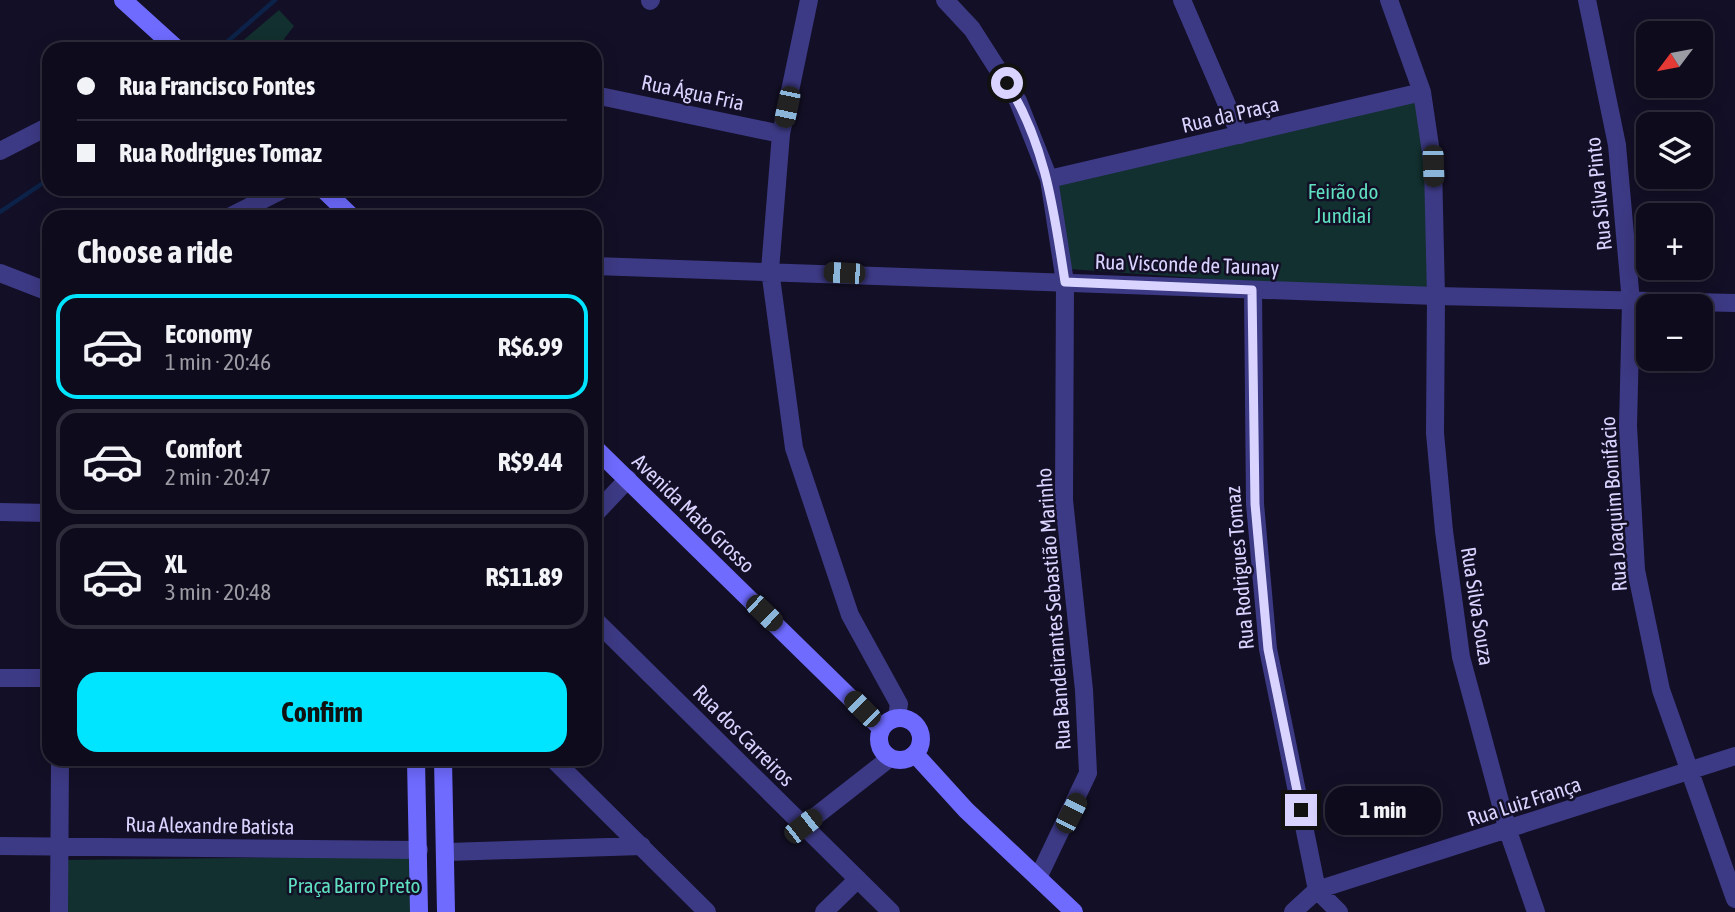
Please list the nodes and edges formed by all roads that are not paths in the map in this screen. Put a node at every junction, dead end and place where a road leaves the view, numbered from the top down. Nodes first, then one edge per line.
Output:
1 (123, 0) edge
2 (809, 0) edge
3 (945, 0) edge
4 (1182, 0) edge
5 (1388, 0) edge
6 (1587, 0) edge
7 (169, 42) edge
8 (1422, 92) junction
9 (602, 96) edge
10 (42, 130) edge
11 (781, 134) junction
12 (1240, 135) junction
13 (0, 151) edge
14 (1049, 179) junction
15 (270, 196) edge
16 (330, 196) edge
17 (243, 210) edge
18 (345, 210) edge
19 (602, 265) edge
20 (770, 270) junction
21 (0, 273) edge
22 (1065, 282) junction
23 (42, 289) edge
24 (1252, 290) junction
25 (1436, 296) junction
26 (1631, 302) junction
27 (1735, 303) edge
28 (602, 455) edge
29 (628, 479) junction
30 (602, 507) edge
31 (0, 512) edge
32 (42, 513) edge
33 (602, 627) edge
34 (0, 678) edge
35 (42, 678) edge
36 (897, 717) junction
37 (881, 728) junction
38 (915, 754) junction
39 (1735, 756) edge
40 (890, 758) junction
41 (60, 766) edge
42 (416, 766) edge
43 (443, 766) edge
44 (560, 766) edge
45 (1687, 771) junction
46 (803, 826) junction
47 (1508, 831) junction
48 (59, 845) junction
49 (0, 846) edge
50 (642, 846) junction
51 (419, 850) junction
52 (447, 852) junction
53 (1038, 878) junction
54 (858, 879) junction
55 (1317, 891) junction
56 (1735, 899) edge
57 (59, 912) edge
58 (419, 912) edge
59 (446, 912) edge
60 (707, 912) edge
61 (824, 912) edge
62 (891, 912) edge
63 (1074, 912) edge
64 (1293, 912) edge
65 (1339, 912) edge
66 (1536, 912) edge

1 - 7 main road
2 - 11 street
3 - 14 street, Rua Bandeirantes Sebastião Marinho
4 - 12 street
5 - 8 street, Rua Silva Souza
6 - 26 street, Rua Silva Pinto
8 - 12 street, Rua da Praça
8 - 25 street, Rua Silva Souza
9 - 11 street, Rua Água Fria
10 - 13 street
11 - 20 street
12 - 14 street, Rua da Praça
14 - 22 street, Rua Bandeirantes Sebastião Marinho
15 - 17 street
16 - 18 main road
19 - 20 street, Rua Visconde de Taunay
20 - 22 street, Rua Visconde de Taunay
20 - 36 street
21 - 23 street
22 - 24 street, Rua Visconde de Taunay
22 - 53 street, Rua Bandeirantes Sebastião Marinho
24 - 25 street, Rua Visconde de Taunay
24 - 55 street, Rua Rodrigues Tomaz
25 - 26 street, Rua Visconde de Taunay
25 - 47 street, Rua Silva Souza
26 - 27 street, Rua Visconde de Taunay
26 - 45 street, Rua Joaquim Bonifácio
28 - 29 main road, Avenida Mato Grosso
29 - 30 street
29 - 37 main road, Avenida Mato Grosso
31 - 32 street
33 - 46 street, Rua dos Carreiros
34 - 35 street
36 - 37 main road
36 - 38 main road
37 - 40 main road
38 - 40 main road
38 - 53 main road
39 - 45 street, Rua Luiz França
40 - 46 street
41 - 48 street
42 - 51 main road
43 - 52 main road
44 - 50 street
45 - 47 street, Rua Luiz França
45 - 56 street, Rua Joaquim Bonifácio
46 - 54 street, Rua dos Carreiros
47 - 55 street, Rua Luiz França
47 - 66 street, Rua Silva Souza
48 - 49 street, Rua Alexandre Batista
48 - 51 street, Rua Alexandre Batista
48 - 57 street
50 - 52 street
50 - 60 street
51 - 58 main road
52 - 59 main road
53 - 63 main road
54 - 61 street
54 - 62 street, Rua dos Carreiros
55 - 64 street, Rua Luiz França
55 - 65 street

